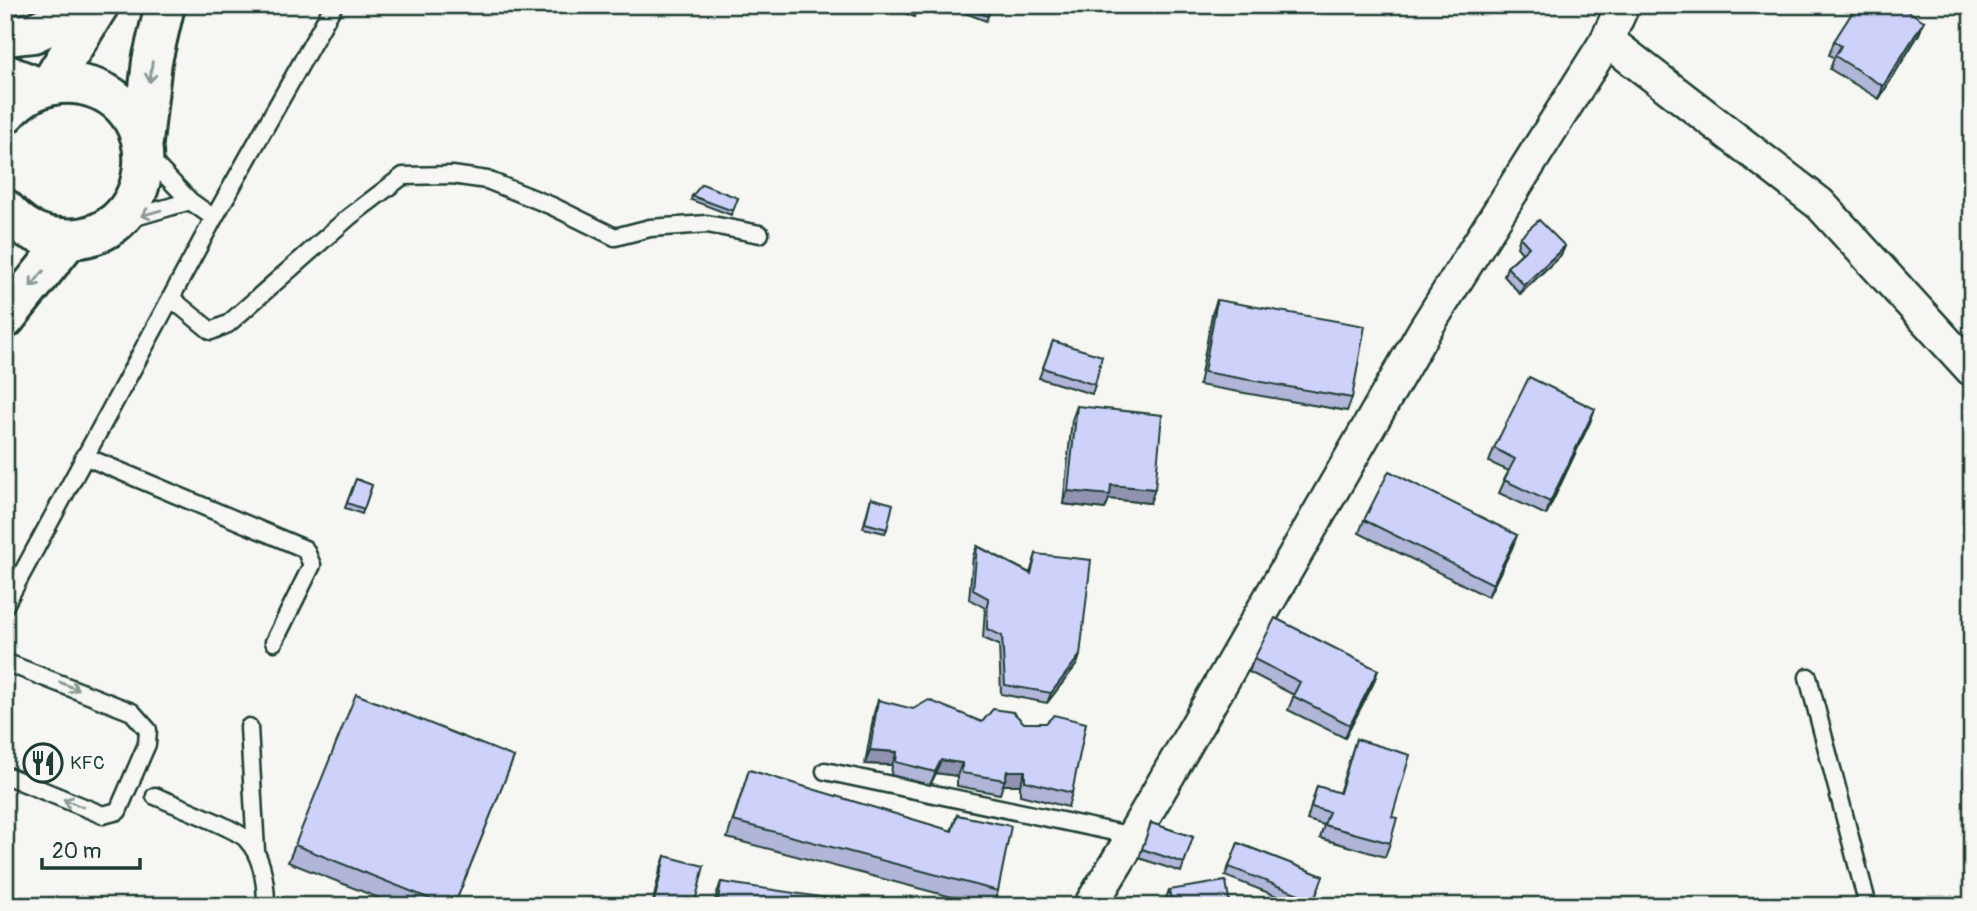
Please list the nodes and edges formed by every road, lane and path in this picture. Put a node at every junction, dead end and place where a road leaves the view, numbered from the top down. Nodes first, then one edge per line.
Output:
1 (92, 5) edge
2 (99, 5) edge
3 (165, 5) edge
4 (334, 5) edge
5 (1623, 5) edge
6 (5, 36) edge
7 (1607, 40) junction
8 (5, 74) edge
9 (45, 87) junction
10 (5, 114) edge
11 (143, 148) junction
12 (190, 201) junction
13 (5, 209) edge
14 (214, 218) junction
15 (112, 224) junction
16 (760, 234) dead end
17 (69, 239) junction
18 (172, 299) junction
19 (5, 319) edge
20 (1972, 370) edge
21 (84, 456) junction
22 (5, 605) edge
23 (274, 642) dead end
24 (5, 662) edge
25 (1808, 677) dead end
26 (249, 727) dead end
27 (825, 771) dead end
28 (5, 775) edge
29 (155, 796) dead end
30 (1133, 836) junction
31 (257, 853) junction
32 (266, 906) edge
33 (1090, 906) edge
34 (1868, 906) edge

1 - 6 main road
2 - 9 main road
3 -> 11 main road
4 - 14 lane
5 - 7 street
7 - 20 street
7 - 30 street
8 - 9 main road
9 - 10 main road
9 - 11 main road
11 - 12 lane
11 - 15 main road
12 - 14 lane
12 -> 15 lane
13 - 17 main road
14 - 18 lane
15 - 17 main road
16 - 18 lane
17 -> 19 main road
18 - 21 lane
21 - 22 lane
21 - 23 lane
24 -> 28 lane
25 - 34 lane
26 - 31 lane
27 - 30 lane
29 - 31 lane
30 - 33 street
31 - 32 lane

